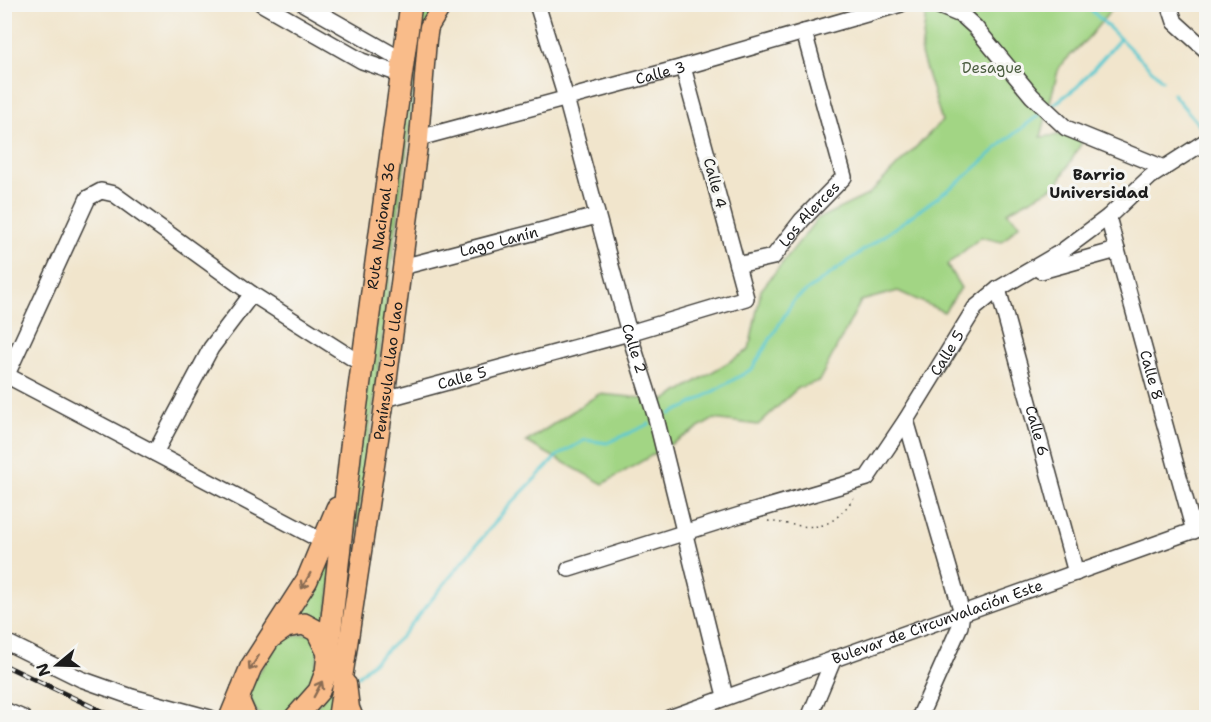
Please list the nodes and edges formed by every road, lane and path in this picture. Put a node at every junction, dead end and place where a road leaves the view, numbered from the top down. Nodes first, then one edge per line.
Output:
1 (262, 4) edge
2 (304, 4) edge
3 (411, 4) edge
4 (443, 4) edge
5 (460, 4) edge
6 (537, 4) edge
7 (901, 4) edge
8 (934, 4) edge
9 (1169, 4) edge
10 (804, 32) junction
11 (1206, 50) edge
12 (683, 67) junction
13 (403, 68) junction
14 (424, 80) junction
15 (566, 98) junction
16 (418, 138) junction
17 (1206, 141) edge
18 (1164, 168) junction
19 (597, 216) junction
20 (1108, 217) junction
21 (1117, 250) junction
22 (737, 266) junction
23 (402, 267) junction
24 (1021, 276) junction
25 (998, 289) junction
26 (252, 294) junction
27 (746, 298) joint
28 (629, 333) junction
29 (363, 365) junction
30 (5, 377) edge
31 (385, 399) junction
32 (906, 420) junction
33 (351, 447) junction
34 (155, 453) junction
35 (867, 478) junction
36 (759, 519) dead end
37 (1200, 529) edge
38 (684, 533) junction
39 (324, 542) junction
40 (569, 569) dead end
41 (1076, 573) junction
42 (962, 613) junction
43 (272, 637) junction
44 (4, 641) edge
45 (336, 657) junction
46 (834, 658) junction
47 (240, 690) junction
48 (725, 696) junction
49 (4, 710) edge
50 (298, 716) edge
51 (23, 717) edge
52 (210, 717) edge
53 (230, 717) edge
54 (248, 717) edge
55 (337, 717) edge
56 (354, 717) edge
57 (669, 717) edge
58 (809, 717) edge
59 (919, 717) edge

1 - 13 street
2 - 13 street
3 - 13 highway, Ruta Nacional 36
4 - 14 main road, Península Llao Llao
5 - 14 main road, Península Llao Llao
6 - 15 street, Calle 2
7 - 10 street, Calle 3
8 - 18 street
9 - 11 street
10 - 12 street, Calle 3
10 - 22 street, Los Alerces
12 - 15 street, Calle 3
12 - 22 street, Calle 4
13 - 29 highway, Ruta Nacional 36
14 - 16 main road, Península Llao Llao
15 - 16 street, Calle 3
15 - 19 street, Calle 2
16 - 23 main road, Península Llao Llao
17 - 18 street, Calle 5
18 - 20 street, Calle 5
19 - 23 street, Lago Lanín
19 - 28 street, Calle 2
20 - 21 street, Calle 8
20 - 24 street, Calle 5
21 - 24 street
21 - 37 street, Calle 8
22 - 27 street, Calle 4
23 - 31 main road, Península Llao Llao
24 - 25 street, Calle 5
25 - 32 street, Calle 5
25 - 41 street, Calle 6
26 - 29 street
26 - 30 street
26 - 34 street
27 - 28 street, Calle 5
28 - 31 street, Calle 5
28 - 38 street, Calle 2
29 - 33 highway, Ruta Nacional 36
30 - 34 street
31 - 45 main road, Península Llao Llao
32 - 35 street, Calle 5
32 - 42 street
33 - 39 highway, Ruta Nacional 36
33 - 45 highway, Ruta Nacional 36
34 - 39 street
35 - 36 path
35 - 38 street
37 - 41 street, Bulevar de Circunvalación Este
38 - 40 street
38 - 48 street, Calle 2
39 -> 43 highway, Ruta Nacional 36
41 - 42 street, Bulevar de Circunvalación Este
42 - 46 street, Bulevar de Circunvalación Este
42 - 59 street
43 - 45 highway
43 -> 47 highway, Ruta Nacional 36
44 - 52 street
50 -> 45 highway, Ruta Nacional 36
45 - 55 main road, Península Llao Llao
45 - 56 main road, Península Llao Llao
46 - 48 street, Bulevar de Circunvalación Este
46 - 58 street
47 - 53 highway, Ruta Nacional 36
47 - 54 main road
48 - 57 street, Bulevar de Circunvalación Este
49 - 51 street

